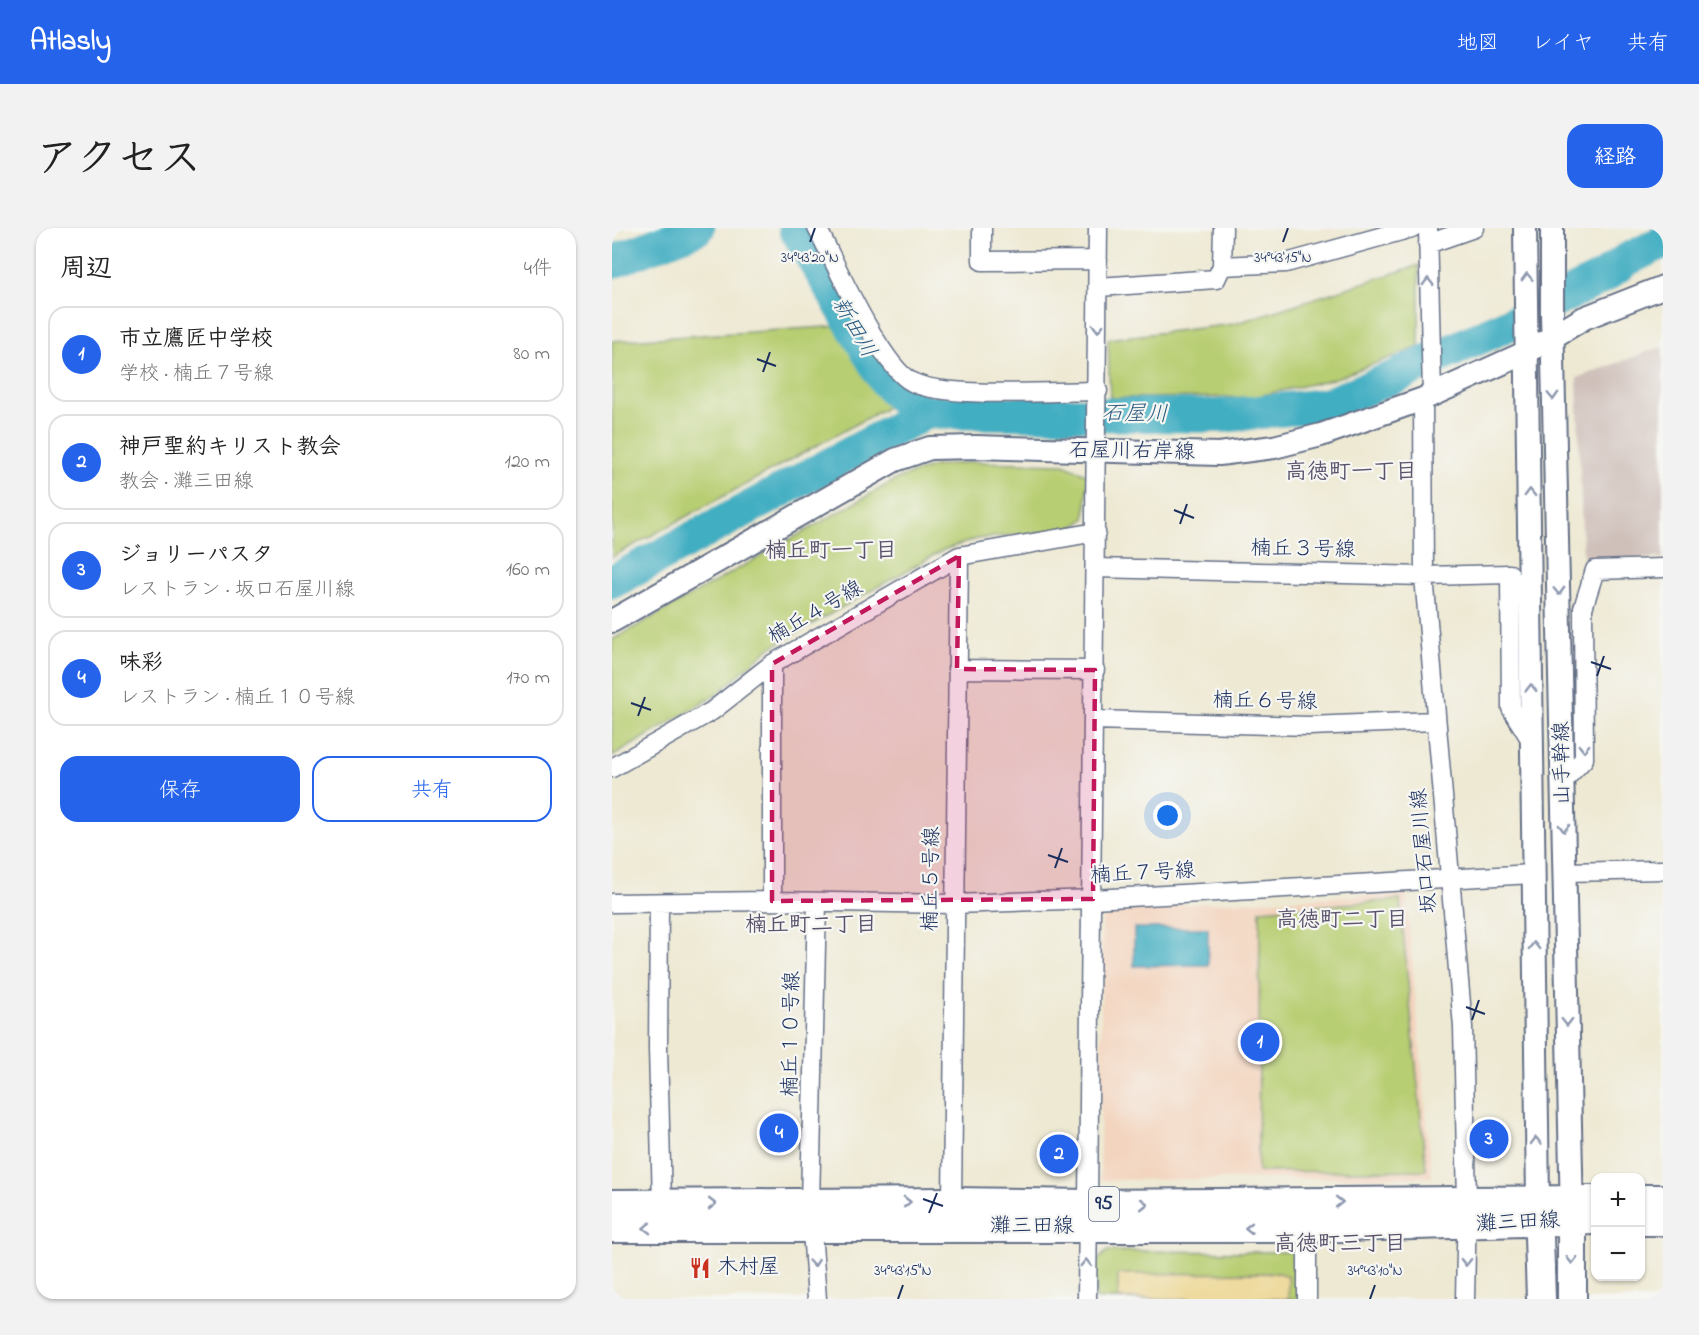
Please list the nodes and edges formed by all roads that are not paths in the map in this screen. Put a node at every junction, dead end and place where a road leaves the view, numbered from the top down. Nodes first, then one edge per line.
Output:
1 (817, 228) edge
2 (982, 228) edge
3 (1098, 228) edge
4 (1223, 228) edge
5 (1412, 228) edge
6 (1474, 228) edge
7 (1525, 228) edge
8 (1552, 228) edge
9 (1428, 236) edge
10 (1098, 260) junction
11 (1222, 266) junction
12 (1098, 287) junction
13 (1663, 287) edge
14 (1552, 337) junction
15 (1529, 351) junction
16 (1429, 389) junction
17 (1098, 395) junction
18 (1097, 452) junction
19 (1096, 532) junction
20 (959, 556) junction
21 (1096, 568) junction
22 (1663, 568) edge
23 (1424, 576) junction
24 (612, 621) edge
25 (772, 664) junction
26 (957, 669) junction
27 (1095, 670) junction
28 (1094, 720) junction
29 (1435, 721) junction
30 (1532, 742) junction
31 (612, 768) edge
32 (1564, 780) junction
33 (1663, 870) edge
34 (1564, 872) junction
35 (1533, 874) junction
36 (1450, 879) junction
37 (1093, 899) junction
38 (772, 901) junction
39 (817, 902) junction
40 (612, 903) edge
41 (659, 903) junction
42 (954, 904) junction
43 (1645, 1199) edge
44 (1663, 1199) edge
45 (952, 1202) junction
46 (612, 1204) edge
47 (662, 1204) junction
48 (1584, 1210) edge
49 (1538, 1211) junction
50 (1467, 1214) junction
51 (810, 1215) junction
52 (1087, 1216) junction
53 (1645, 1221) edge
54 (1663, 1221) edge
55 (612, 1228) edge
56 (1307, 1228) junction
57 (817, 1299) edge
58 (1087, 1299) edge
59 (1307, 1299) edge
60 (1465, 1299) edge
61 (1542, 1299) edge
62 (1572, 1299) edge

1 - 17 street
2 - 10 street
3 - 10 street
4 - 11 street
5 - 11 street
6 - 9 street
15 -> 7 street, 山手幹線
8 - 14 street, 山手幹線
16 -> 9 street, 坂口石屋川線
10 - 12 street
11 - 12 street
12 -> 17 street
13 - 14 street, 石屋川右岸線
14 - 15 street, 石屋川右岸線
14 -> 32 street, 山手幹線
15 - 16 street, 石屋川右岸線
30 -> 15 street, 山手幹線
16 - 18 street, 石屋川右岸線
16 - 23 street, 坂口石屋川線
17 - 18 street
18 - 19 street
18 - 24 street, 石屋川右岸線
19 - 20 street, 楠丘４号線
19 - 21 street
20 - 25 street, 楠丘４号線
20 - 26 street, 楠丘５号線
21 - 23 street, 楠丘３号線
21 - 27 street
22 -> 32 street
23 - 29 street, 坂口石屋川線
23 - 30 street, 楠丘３号線
25 - 31 street, 楠丘４号線
25 - 38 street
26 - 27 street
26 - 42 street, 楠丘５号線
27 - 28 street
28 - 29 street, 楠丘６号線
28 - 37 street
29 - 36 street, 坂口石屋川線
30 - 35 street, 山手幹線
32 -> 34 street, 山手幹線
33 - 34 street
34 -> 48 street, 山手幹線
35 - 36 street, 楠丘７号線
49 -> 35 street, 山手幹線
36 - 37 street, 楠丘７号線
36 - 50 street, 坂口石屋川線
37 - 42 street, 楠丘７号線
37 - 52 street
38 - 39 street, 楠丘７号線
38 - 41 street, 楠丘７号線
39 - 42 street, 楠丘７号線
39 - 51 street, 楠丘１０号線
40 - 41 street, 楠丘７号線
41 - 47 street
42 - 45 street, 楠丘５号線
43 - 44 main road
51 -> 45 main road, 灘三田線 / 95
45 - 52 main road, 灘三田線 / 95
46 - 47 main road, 灘三田線 / 95
47 -> 51 main road, 灘三田線 / 95
48 - 49 main road, 灘三田線 / 95
48 -> 62 main road, 山手幹線
49 - 50 main road, 灘三田線 / 95
49 - 61 main road, 山手幹線
52 -> 50 main road, 灘三田線 / 95
50 - 56 main road, 灘三田線 / 95
50 -> 60 street, 坂口石屋川線
51 - 52 main road, 灘三田線 / 95
51 -> 55 main road, 灘三田線 / 95
51 -> 57 street, 楠丘１０号線
56 -> 52 main road, 灘三田線 / 95
58 -> 52 street
53 - 54 main road
56 - 59 street

